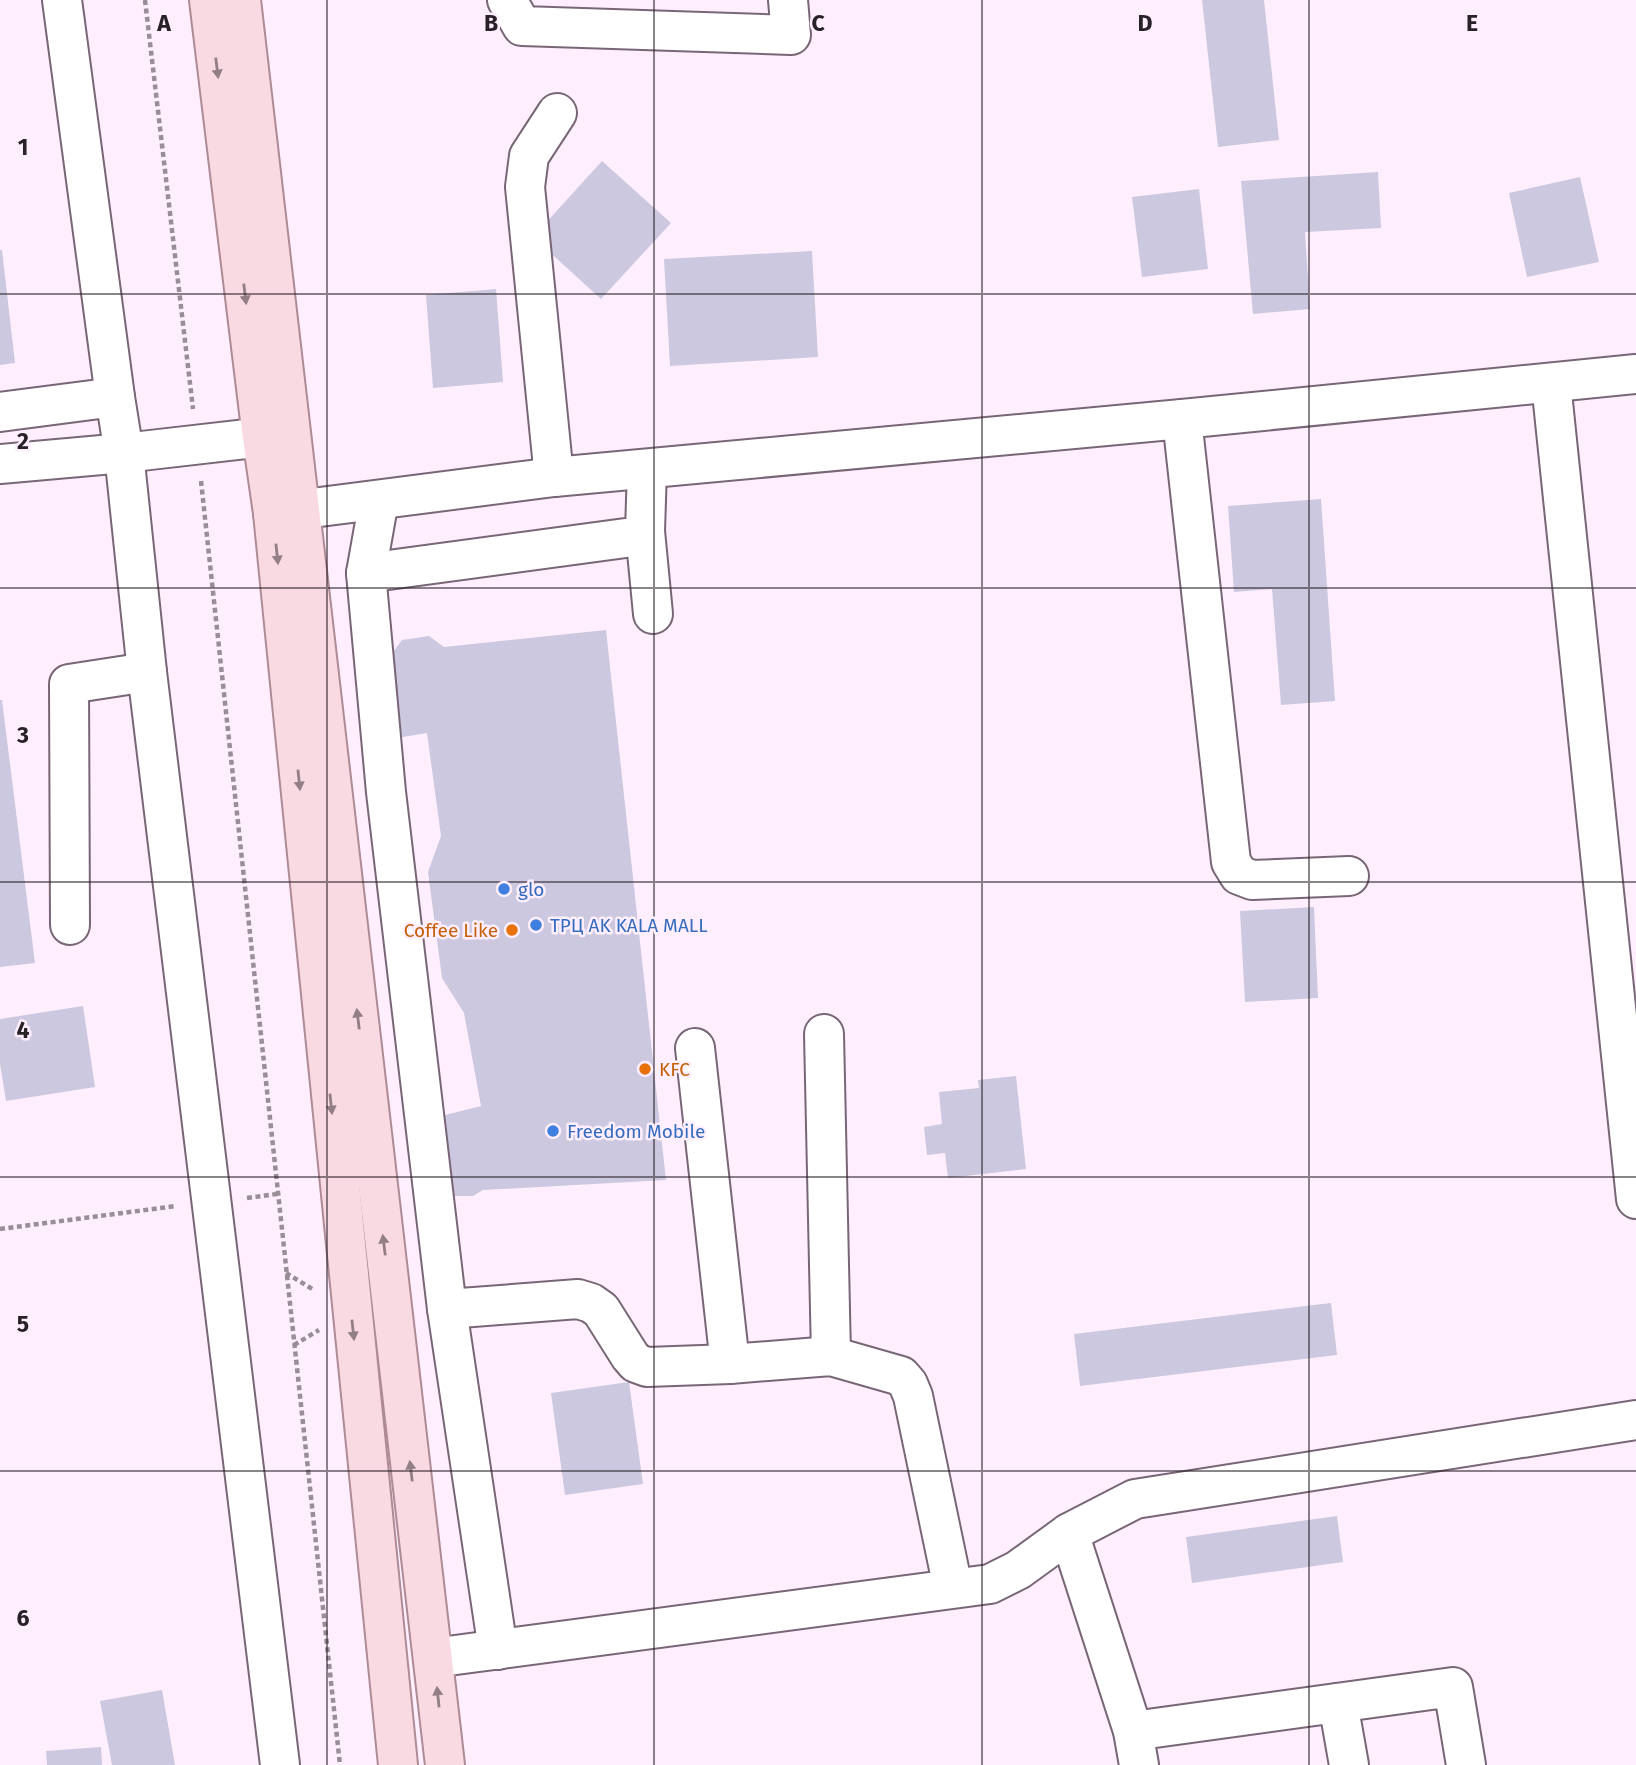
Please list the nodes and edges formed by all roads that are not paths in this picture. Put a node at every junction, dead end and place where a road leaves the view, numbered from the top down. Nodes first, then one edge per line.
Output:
1 (62, 0) edge
2 (209, 0) edge
3 (241, 0) edge
4 (507, 0) edge
5 (788, 0) edge
6 (556, 113) dead end
7 (1636, 374) edge
8 (1551, 383) junction
9 (115, 397) junction
10 (0, 412) edge
11 (1182, 419) junction
12 (276, 436) junction
13 (124, 453) junction
14 (0, 464) edge
15 (647, 469) junction
16 (554, 477) junction
17 (379, 500) junction
18 (286, 512) junction
19 (645, 531) junction
20 (366, 573) junction
21 (653, 614) dead end
22 (147, 672) junction
23 (1349, 876) dead end
24 (70, 925) dead end
25 (824, 1034) dead end
26 (695, 1048) dead end
27 (1633, 1135) edge
28 (1636, 1199) edge
29 (447, 1309) junction
30 (831, 1356) junction
31 (730, 1364) junction
32 (1636, 1420) edge
33 (1069, 1533) junction
34 (953, 1588) junction
35 (498, 1650) junction
36 (433, 1658) junction
37 (1338, 1703) junction
38 (1136, 1748) edge
39 (280, 1765) edge
40 (398, 1765) edge
41 (445, 1765) edge
42 (1349, 1765) edge
43 (1466, 1765) edge

1 - 9 street
2 -> 12 main road
3 - 12 main road
4 - 5 street
6 - 16 street
7 - 8 street
8 - 11 street
8 - 27 street
9 - 10 street
9 - 13 street
11 - 15 street
11 - 23 street
12 - 13 street
12 - 18 main road
13 - 14 street
13 - 22 street
15 - 16 street
15 - 19 street
16 - 17 street
17 - 18 street
17 - 20 street
36 -> 18 main road
18 -> 40 main road
19 - 20 street
19 - 21 street
20 - 29 street
22 - 24 street
22 - 39 street
25 - 30 street
26 - 31 street
27 - 28 street
29 - 31 street
29 - 35 street
30 - 31 street
30 - 34 street
32 - 33 street
33 - 34 street
33 - 38 street
34 - 35 street
35 - 36 street
41 -> 36 main road
37 - 38 street
37 - 42 street
37 - 43 street

